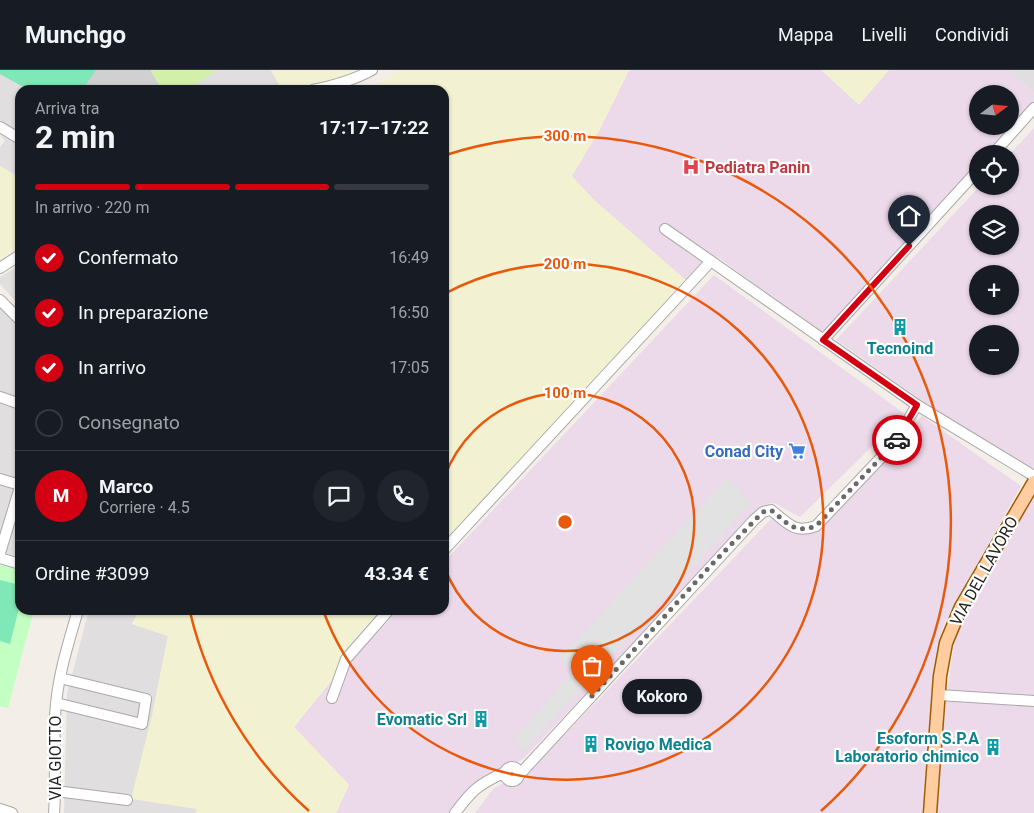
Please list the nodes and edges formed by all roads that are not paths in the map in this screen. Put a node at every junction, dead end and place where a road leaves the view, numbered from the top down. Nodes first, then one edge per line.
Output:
1 (372, 70) edge
2 (333, 85) edge
3 (1034, 108) edge
4 (0, 127) edge
5 (15, 136) edge
6 (1001, 145) edge
7 (969, 180) edge
8 (666, 229) dead end
9 (15, 258) edge
10 (711, 261) junction
11 (0, 268) edge
12 (0, 300) edge
13 (15, 315) edge
14 (823, 340) junction
15 (0, 397) edge
16 (15, 402) edge
17 (917, 405) junction
18 (1034, 476) edge
19 (0, 479) edge
20 (1034, 482) edge
21 (15, 484) edge
22 (15, 503) edge
23 (449, 545) edge
24 (0, 553) edge
25 (0, 558) edge
26 (15, 562) edge
27 (77, 615) edge
28 (385, 615) edge
29 (60, 678) junction
30 (939, 695) junction
31 (332, 698) dead end
32 (1034, 701) edge
33 (56, 704) junction
34 (56, 791) junction
35 (127, 800) dead end
36 (0, 809) edge
37 (12, 813) edge
38 (54, 813) edge
39 (455, 813) edge
40 (930, 813) edge

1 - 2 street
3 - 6 street
4 - 5 street
7 - 14 street
8 - 10 street
9 - 11 street
10 - 14 street
10 - 23 street
12 - 13 street
14 - 17 street
15 - 16 street
17 - 18 street
17 - 39 street
19 - 21 street
20 - 30 main road, VIA DEL LAVORO
22 - 24 street
25 - 26 street
27 - 29 street, VIA GIOTTO
28 - 31 street
29 - 33 street, VIA GIOTTO
29 - 33 street, VIA GIOTTO
30 - 32 street
30 - 40 main road, VIA DEL LAVORO
33 - 34 street, VIA GIOTTO
34 - 35 street
34 - 38 street, VIA GIOTTO
36 - 37 street

